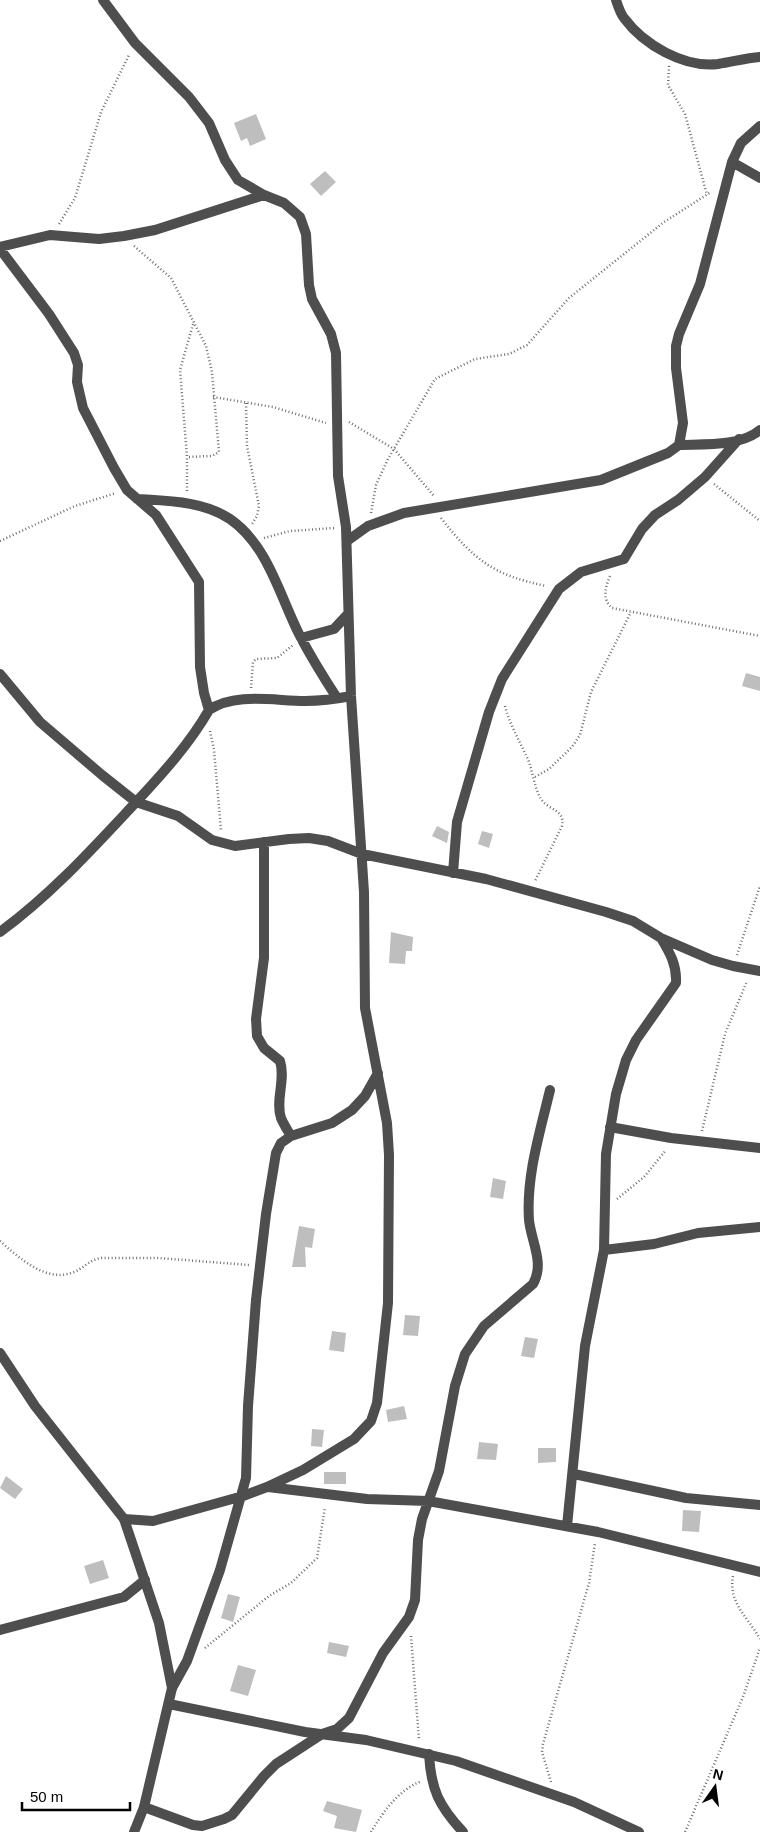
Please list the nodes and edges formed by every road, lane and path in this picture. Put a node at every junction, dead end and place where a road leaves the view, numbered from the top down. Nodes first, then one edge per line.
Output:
1 (103, 0) edge
2 (616, 0) edge
3 (136, 43) junction
4 (671, 55) junction
5 (760, 57) edge
6 (760, 126) edge
7 (732, 162) junction
8 (760, 178) edge
9 (726, 183) junction
10 (264, 195) junction
11 (707, 195) junction
12 (50, 235) junction
13 (124, 236) junction
14 (0, 248) edge
15 (194, 321) junction
16 (213, 397) junction
17 (246, 403) junction
18 (337, 415) junction
19 (337, 427) junction
20 (759, 432) edge
21 (739, 439) junction
22 (679, 445) junction
23 (394, 449) junction
24 (187, 457) junction
25 (705, 477) junction
26 (128, 490) junction
27 (137, 499) junction
28 (186, 502) junction
29 (439, 508) junction
30 (760, 521) edge
31 (368, 526) junction
32 (346, 527) junction
33 (249, 537) junction
34 (0, 541) edge
35 (346, 541) junction
36 (614, 563) junction
37 (559, 589) junction
38 (631, 612) junction
39 (348, 614) junction
40 (760, 636) edge
41 (302, 640) junction
42 (0, 674) edge
43 (351, 696) junction
44 (337, 698) junction
45 (250, 700) junction
46 (504, 700) dead end
47 (208, 712) junction
48 (535, 778) junction
49 (136, 802) junction
50 (264, 842) junction
51 (223, 844) junction
52 (362, 854) junction
53 (453, 873) junction
54 (760, 886) edge
55 (530, 892) junction
56 (0, 932) edge
57 (661, 938) junction
58 (733, 966) junction
59 (756, 970) edge
60 (378, 1074) junction
61 (550, 1090) dead end
62 (610, 1127) junction
63 (292, 1136) junction
64 (671, 1138) junction
65 (700, 1141) junction
66 (760, 1148) edge
67 (604, 1209) junction
68 (760, 1228) edge
69 (0, 1241) edge
70 (604, 1250) junction
71 (260, 1266) junction
72 (0, 1353) edge
73 (574, 1474) junction
74 (267, 1487) junction
75 (327, 1494) junction
76 (242, 1496) junction
77 (428, 1501) junction
78 (760, 1505) edge
79 (124, 1519) junction
80 (567, 1526) junction
81 (598, 1532) junction
82 (735, 1565) junction
83 (760, 1572) edge
84 (145, 1580) junction
85 (409, 1617) junction
86 (0, 1630) edge
87 (760, 1638) edge
88 (760, 1648) edge
89 (187, 1661) junction
90 (172, 1688) junction
91 (169, 1704) junction
92 (322, 1734) junction
93 (424, 1753) junction
94 (431, 1778) junction
95 (553, 1795) junction
96 (144, 1807) junction
97 (134, 1832) edge
98 (371, 1832) edge
99 (463, 1832) edge
100 (639, 1832) edge
101 (686, 1832) edge

1 - 3 street
2 - 4 street
3 - 10 street
3 - 12 path
4 - 5 street
4 - 11 path
6 - 7 street
7 - 8 street
7 - 9 street
9 - 11 path
9 - 22 street
10 - 13 street
10 - 18 street
11 - 23 path
12 - 13 street
12 - 14 street
13 - 15 path
14 - 26 street
15 - 16 path
15 - 24 path
16 - 17 path
16 - 24 path
17 - 19 path
17 - 33 path
18 - 19 street
18 - 23 path
19 - 32 street
20 - 21 street
21 - 22 street
21 - 25 street
22 - 29 street
23 - 29 path
23 - 31 path
24 - 28 path
25 - 30 path
25 - 36 street
26 - 27 street
26 - 34 path
27 - 28 street
27 - 47 street
28 - 33 street
29 - 31 street
29 - 37 path
31 - 35 street
32 - 33 path
32 - 35 street
33 - 41 street
35 - 39 street
36 - 37 street
36 - 38 path
37 - 53 street
38 - 40 path
38 - 48 path
39 - 41 street
39 - 43 street
41 - 44 street
41 - 45 path
42 - 49 street
43 - 44 street
43 - 52 street
44 - 45 street
45 - 47 street
46 - 48 path
47 - 49 street
47 - 51 path
48 - 55 path
49 - 51 street
49 - 56 street
50 - 51 street
50 - 52 street
50 - 63 street
52 - 53 street
52 - 60 street
53 - 55 street
54 - 58 path
55 - 57 street
57 - 58 street
57 - 62 street
58 - 59 street
59 - 65 path
60 - 63 street
60 - 74 street
61 - 77 street
62 - 64 street
62 - 67 street
63 - 71 street
64 - 65 street
64 - 67 path
65 - 66 street
67 - 70 street
68 - 70 street
69 - 71 path
70 - 73 street
71 - 76 street
72 - 79 street
73 - 78 street
73 - 80 street
74 - 75 street
74 - 76 street
75 - 77 street
75 - 89 path
76 - 79 street
76 - 89 street
77 - 80 street
77 - 85 street
79 - 84 street
80 - 81 street
81 - 82 street
81 - 95 path
82 - 83 street
82 - 87 path
84 - 86 street
84 - 90 street
85 - 92 street
85 - 93 path
88 - 101 path
89 - 90 street
90 - 91 street
91 - 92 street
91 - 96 street
92 - 93 street
92 - 96 street
93 - 94 street
93 - 95 street
94 - 98 path
94 - 99 street
95 - 100 street
96 - 97 street

